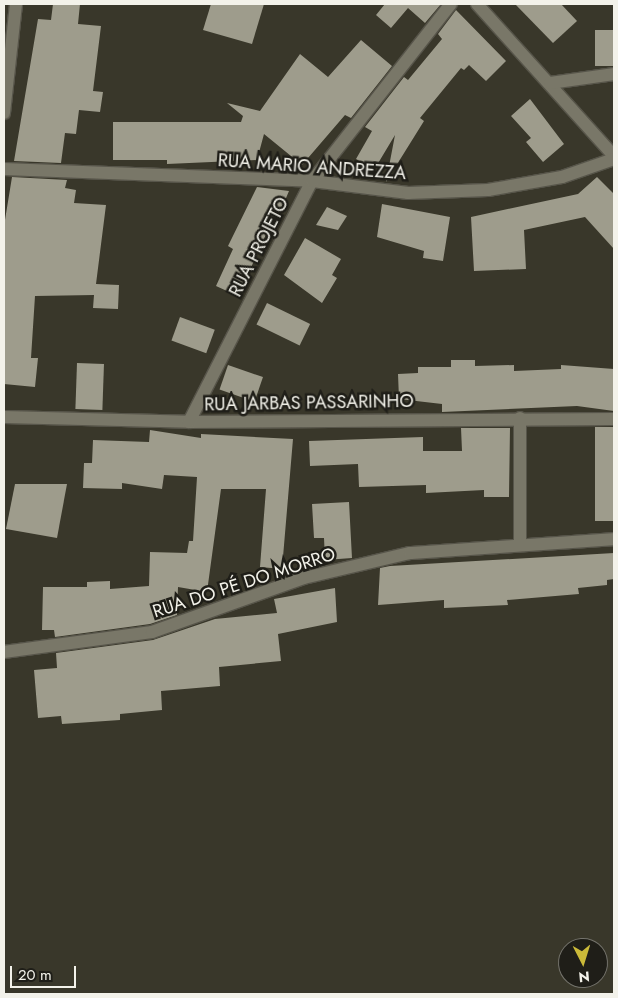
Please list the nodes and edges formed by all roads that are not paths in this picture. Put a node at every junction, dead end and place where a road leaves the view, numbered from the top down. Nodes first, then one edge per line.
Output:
1 (16, 4) edge
2 (451, 4) edge
3 (477, 4) edge
4 (614, 74) edge
5 (550, 83) junction
6 (4, 113) edge
7 (614, 157) edge
8 (4, 169) edge
9 (312, 181) junction
10 (4, 417) edge
11 (520, 418) junction
12 (614, 419) edge
13 (188, 422) junction
14 (614, 539) edge
15 (520, 542) junction
16 (4, 652) edge

1 - 6 street
2 - 9 street, RUA PROJETO
3 - 5 street
4 - 5 street
5 - 7 street
7 - 9 street, RUA MARIO ANDREZZA
8 - 9 street, RUA MARIO ANDREZZA
9 - 13 street, RUA PROJETO
10 - 13 street, RUA JARBAS PASSARINHO
11 - 12 street, RUA JARBAS PASSARINHO
11 - 13 street, RUA JARBAS PASSARINHO
11 - 15 street
14 - 15 street, RUA DO PÉ DO MORRO
15 - 16 street, RUA DO PÉ DO MORRO

